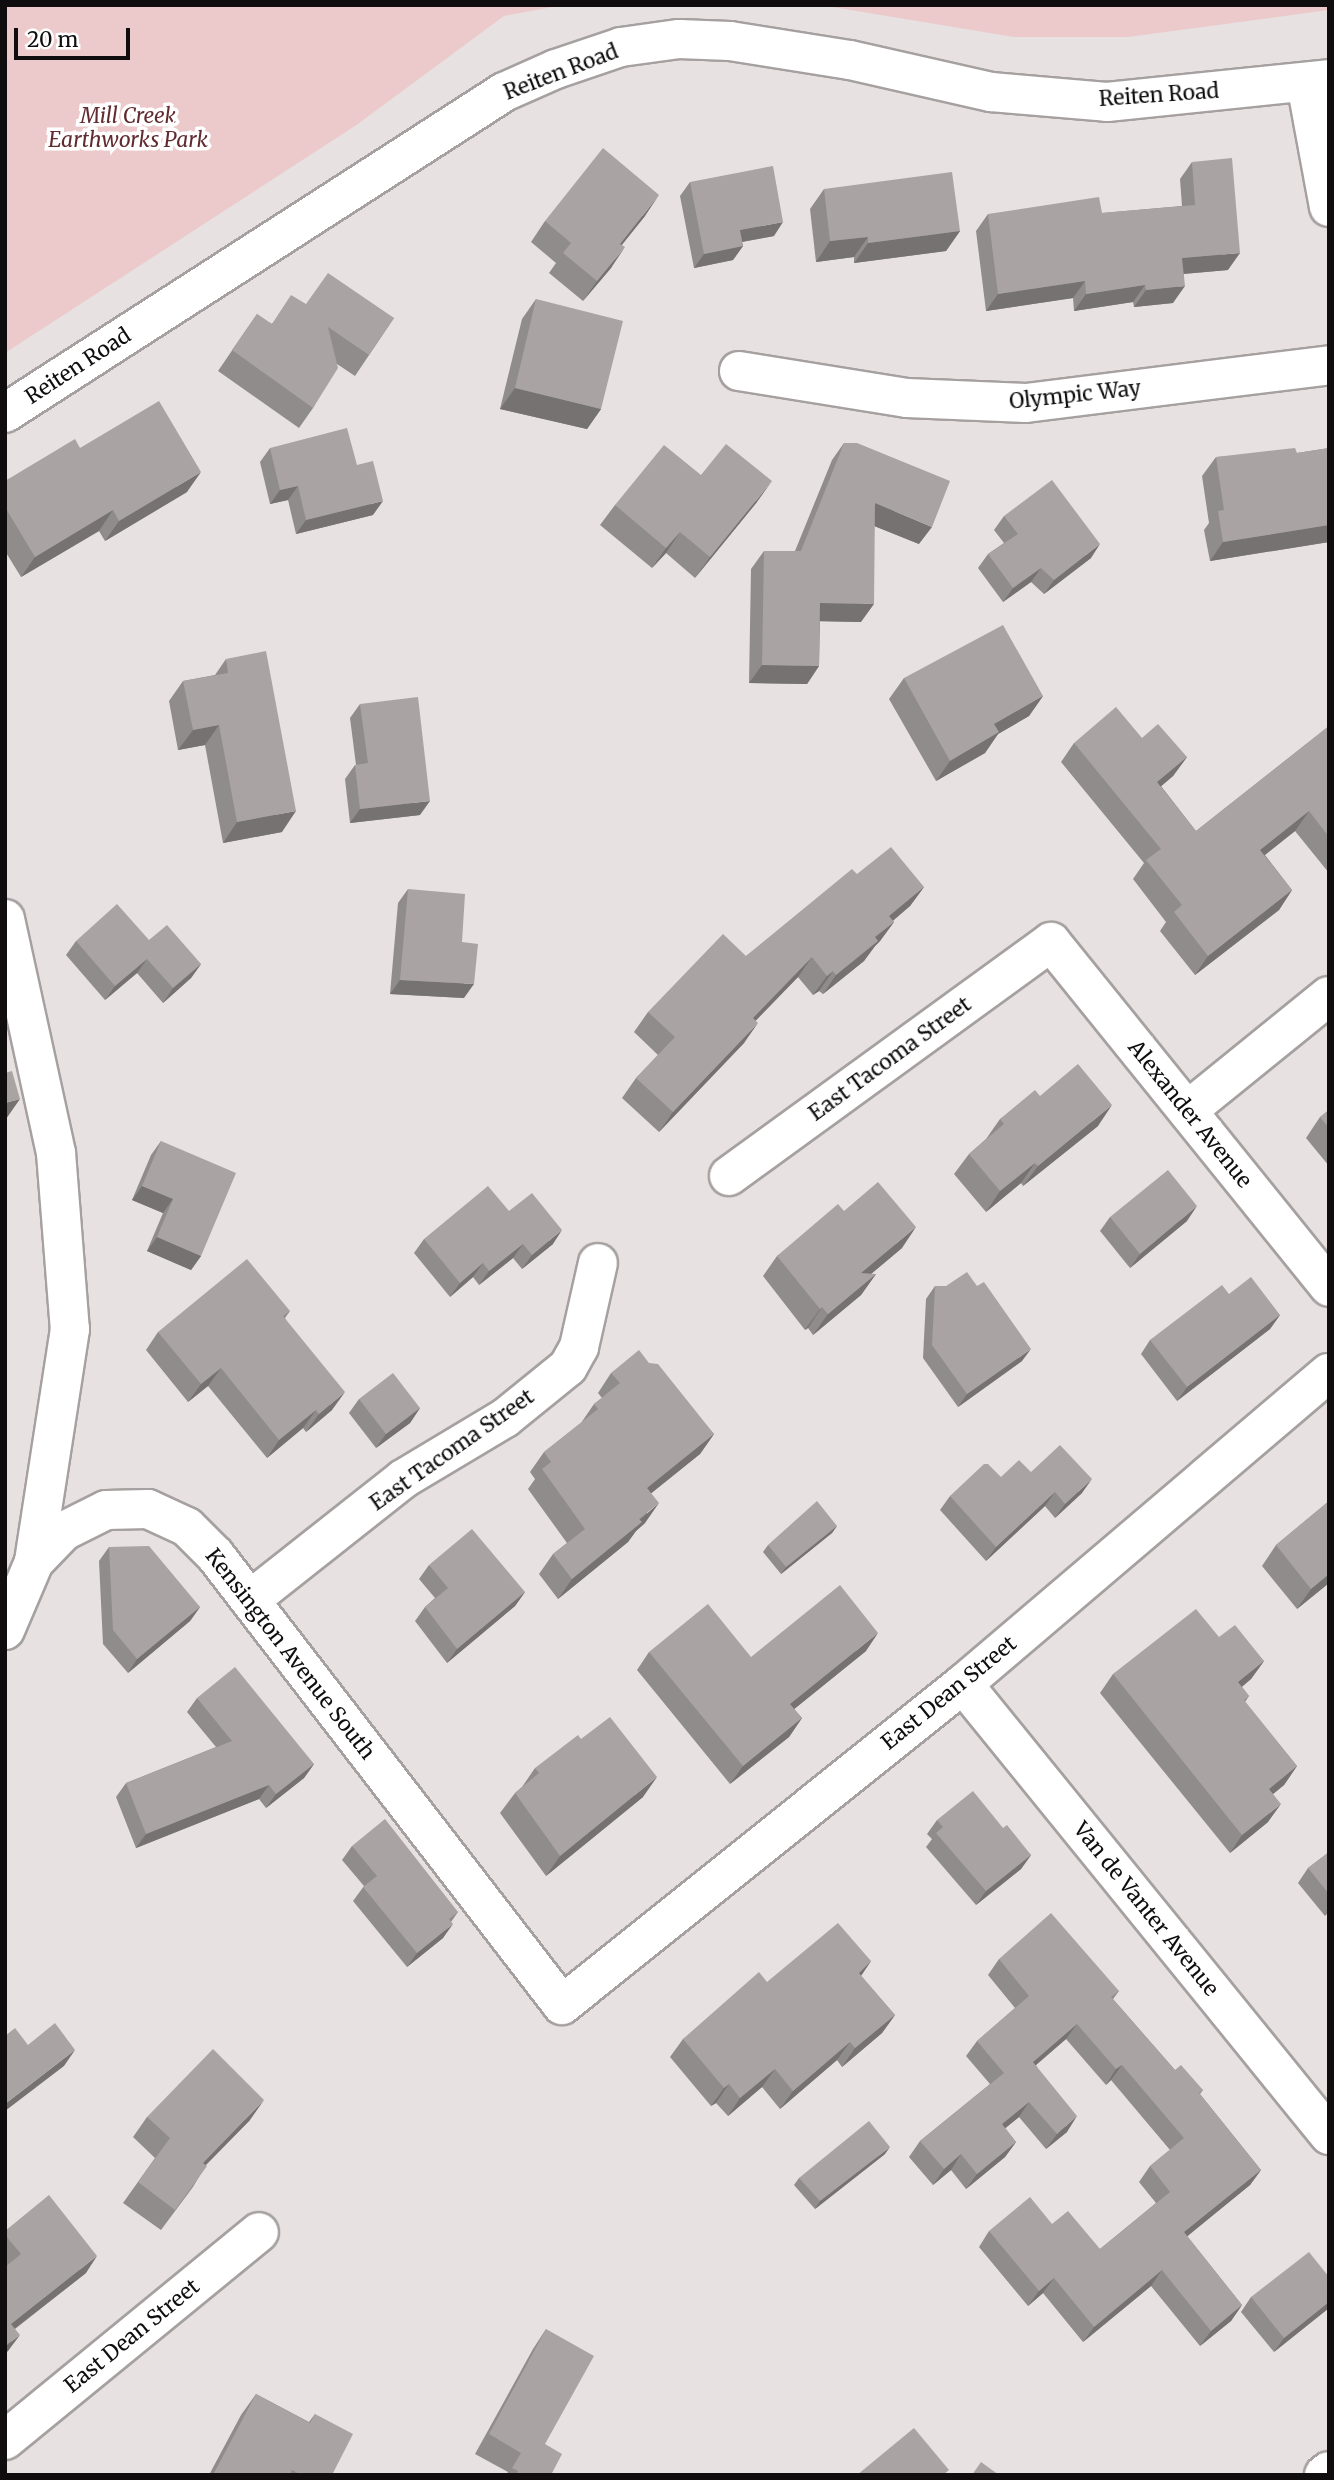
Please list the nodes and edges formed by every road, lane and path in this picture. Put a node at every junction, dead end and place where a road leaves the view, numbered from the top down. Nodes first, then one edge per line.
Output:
1 (1317, 81) edge
2 (1329, 206) edge
3 (1329, 365) edge
4 (739, 371) dead end
5 (5, 414) edge
6 (5, 919) edge
7 (1051, 942) joint
8 (1329, 996) edge
9 (1188, 1110) junction
10 (729, 1176) dead end
11 (598, 1263) dead end
12 (1329, 1287) edge
13 (1329, 1373) edge
14 (34, 1562) junction
15 (250, 1600) junction
16 (5, 1630) edge
17 (963, 1684) junction
18 (562, 2005) joint
19 (1329, 2135) edge
20 (259, 2232) dead end
21 (5, 2440) edge
22 (1329, 2471) edge
23 (1324, 2475) edge

1 - 2 street
1 - 5 street, Reiten Road
3 - 4 street, Olympic Way
6 - 14 street
7 - 9 street, Alexander Avenue
7 - 10 street, East Tacoma Street
8 - 9 street
9 - 12 street, Alexander Avenue
11 - 15 street, East Tacoma Street
13 - 17 street, East Dean Street
14 - 15 street, Kensington Avenue South
14 - 16 street
15 - 18 street, Kensington Avenue South
17 - 18 street, East Dean Street
17 - 19 street, Van de Vanter Avenue
20 - 21 street, East Dean Street
22 - 23 street

